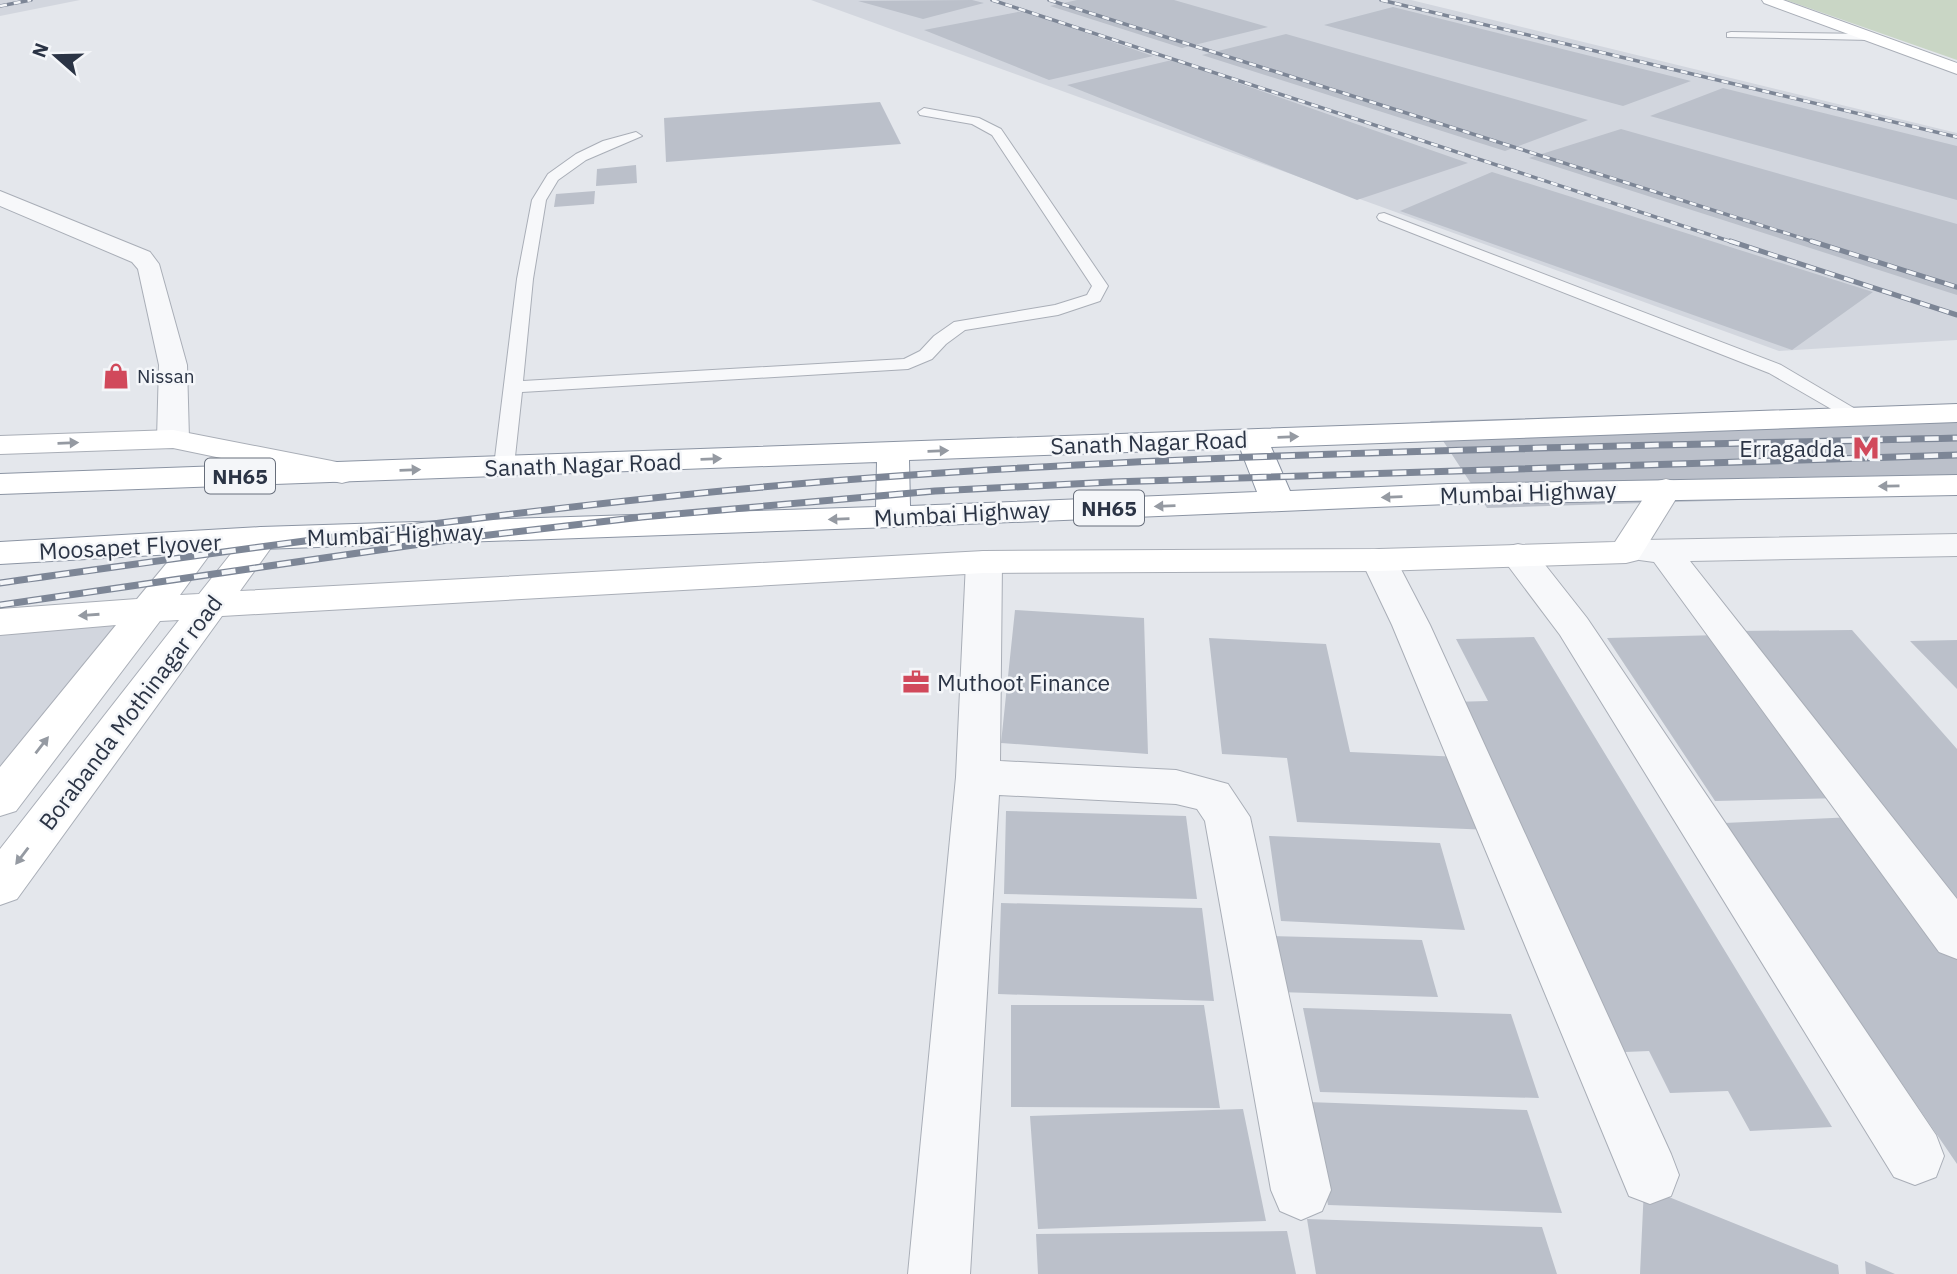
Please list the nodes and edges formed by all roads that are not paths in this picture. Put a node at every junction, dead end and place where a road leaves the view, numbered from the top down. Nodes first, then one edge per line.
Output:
1 (1769, 0) edge
2 (1731, 36) dead end
3 (1870, 37) junction
4 (1957, 69) edge
5 (924, 112) dead end
6 (636, 136) dead end
7 (0, 198) edge
8 (1384, 217) dead end
9 (513, 387) junction
10 (1957, 413) edge
11 (1859, 417) junction
12 (1251, 438) junction
13 (173, 439) junction
14 (0, 445) edge
15 (893, 452) junction
16 (504, 466) junction
17 (342, 473) junction
18 (0, 484) edge
19 (1957, 485) edge
20 (1666, 489) junction
21 (1278, 502) junction
22 (893, 517) junction
23 (261, 538) junction
24 (202, 542) junction
25 (1957, 545) edge
26 (1645, 552) junction
27 (0, 553) edge
28 (1518, 555) junction
29 (1379, 560) junction
30 (984, 562) junction
31 (211, 605) junction
32 (149, 610) junction
33 (0, 622) edge
34 (978, 777) junction
35 (0, 799) edge
36 (0, 885) edge
37 (1957, 937) edge
38 (1915, 1156) dead end
39 (1650, 1175) dead end
40 (1301, 1190) dead end
41 (939, 1274) edge

1 - 3 main road
2 - 3 lane
3 - 4 main road
5 - 9 lane
6 - 9 lane
7 - 13 street
8 - 11 lane
9 - 16 lane
10 - 11 main road, Sanath Nagar Road / NH65
12 -> 11 main road, Sanath Nagar Road / NH65
15 -> 12 main road, Sanath Nagar Road / NH65
12 - 21 main road
14 -> 13 main road
13 - 17 main road
16 -> 15 main road, Sanath Nagar Road / NH65
15 - 22 main road
17 -> 16 main road, Sanath Nagar Road / NH65
17 - 18 main road, NH65
19 -> 20 main road, Mumbai Highway / NH65
20 -> 21 main road, Mumbai Highway / NH65
20 - 26 main road
21 -> 22 main road, Mumbai Highway / NH65
22 -> 23 main road, Mumbai Highway / NH65
23 - 24 main road, Moosapet Flyover / NH65
23 - 31 main road, Borabanda Mothinagar road
24 - 27 main road, Moosapet Flyover / NH65
24 - 32 main road
25 - 26 street
26 - 28 main road
26 - 37 street
28 - 29 main road
28 - 38 street
29 - 30 main road
29 - 39 street
30 - 31 main road
30 - 34 street
31 - 32 main road
31 -> 36 main road, Borabanda Mothinagar road
32 -> 33 main road
35 -> 32 main road
34 - 40 street
34 - 41 street

